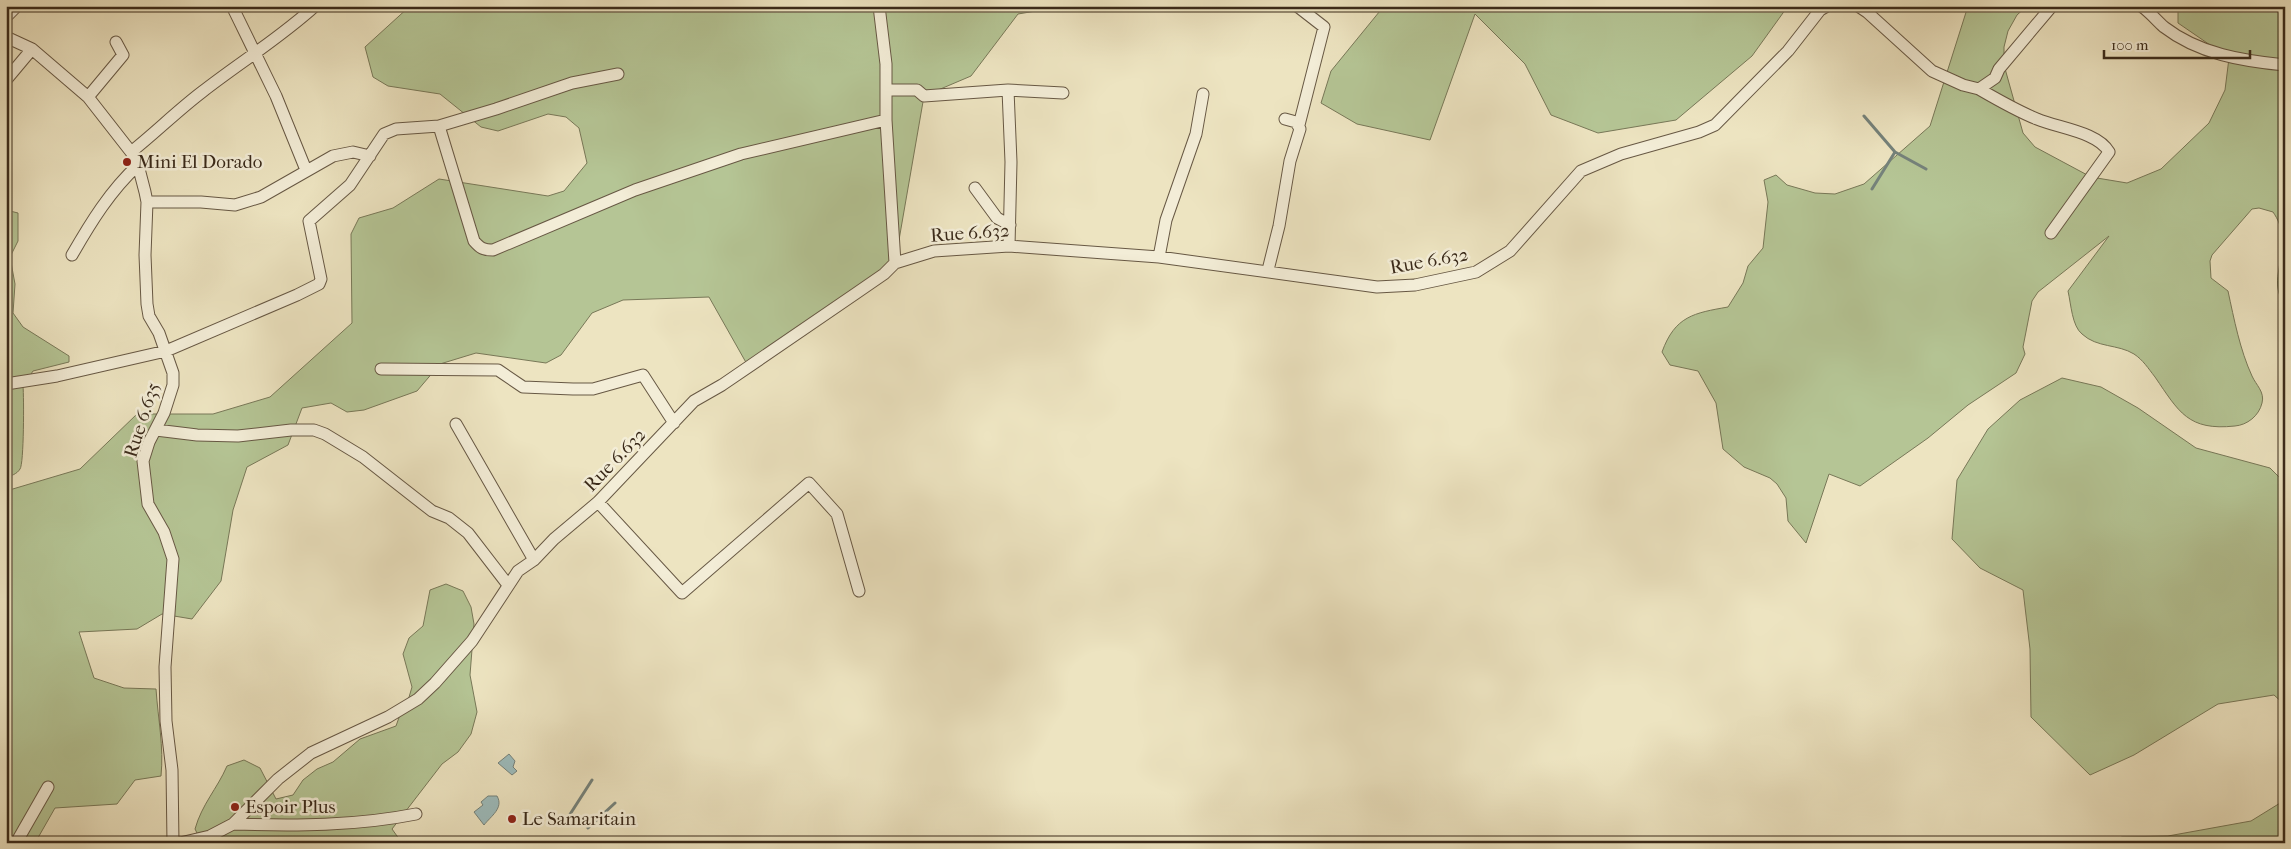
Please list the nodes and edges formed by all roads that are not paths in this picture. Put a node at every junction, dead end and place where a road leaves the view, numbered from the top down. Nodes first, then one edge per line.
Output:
1 (17, 6) edge
2 (232, 6) edge
3 (315, 6) edge
4 (879, 6) edge
5 (1297, 6) edge
6 (1858, 6) edge
7 (2052, 6) edge
8 (2141, 6) edge
9 (1823, 8) edge
10 (6, 17) edge
11 (6, 37) edge
12 (116, 42) dead end
13 (32, 49) junction
14 (254, 52) junction
15 (2285, 65) edge
16 (618, 74) dead end
17 (6, 80) edge
18 (1979, 89) junction
19 (886, 90) junction
20 (1008, 90) junction
21 (1063, 93) dead end
22 (1203, 94) dead end
23 (88, 97) junction
24 (1285, 119) dead end
25 (886, 120) junction
26 (1299, 125) junction
27 (439, 126) junction
28 (132, 152) junction
29 (370, 156) junction
30 (138, 165) junction
31 (306, 170) junction
32 (975, 188) dead end
33 (147, 202) junction
34 (1010, 225) junction
35 (2051, 233) dead end
36 (1009, 246) junction
37 (72, 254) dead end
38 (1159, 257) junction
39 (895, 264) junction
40 (1268, 270) junction
41 (166, 351) junction
42 (381, 369) dead end
43 (6, 384) edge
44 (674, 423) junction
45 (456, 424) dead end
46 (156, 430) junction
47 (598, 502) junction
48 (534, 560) junction
49 (508, 585) junction
50 (859, 591) dead end
51 (48, 787) dead end
52 (416, 814) dead end
53 (233, 824) junction
54 (16, 843) edge
55 (173, 843) edge
56 (180, 843) edge

1 - 10 street
2 - 14 street
3 - 14 street
4 - 19 street
5 - 26 street
6 - 18 street
7 - 18 street
8 - 15 street
9 - 40 street, Rue 6.632
11 - 13 street, Rue 6.635
12 - 23 street
13 - 17 street
13 - 23 street, Rue 6.635
14 - 28 street
14 - 31 street
16 - 27 street
18 - 35 street
19 - 20 street
19 - 25 street
20 - 21 street
20 - 34 street
22 - 38 street
23 - 28 street, Rue 6.635
24 - 26 street
25 - 27 street
25 - 39 street
26 - 40 street
27 - 29 street
28 - 30 street, Rue 6.635
29 - 31 street
29 - 41 street
30 - 33 street, Rue 6.635
30 - 37 street
31 - 33 street
32 - 34 street
33 - 41 street, Rue 6.635
34 - 36 street
36 - 38 street, Rue 6.632
36 - 39 street, Rue 6.632
38 - 40 street, Rue 6.632
39 - 44 street, Rue 6.632
41 - 43 street
41 - 46 street, Rue 6.635
42 - 44 street
44 - 47 street, Rue 6.632
45 - 48 street
46 - 49 street
46 - 55 street, Rue 6.635
47 - 48 street, Rue 6.632
47 - 50 street
48 - 49 street, Rue 6.632
49 - 53 street, Rue 6.632
51 - 54 street
52 - 53 street
53 - 56 street, Rue 6.632

